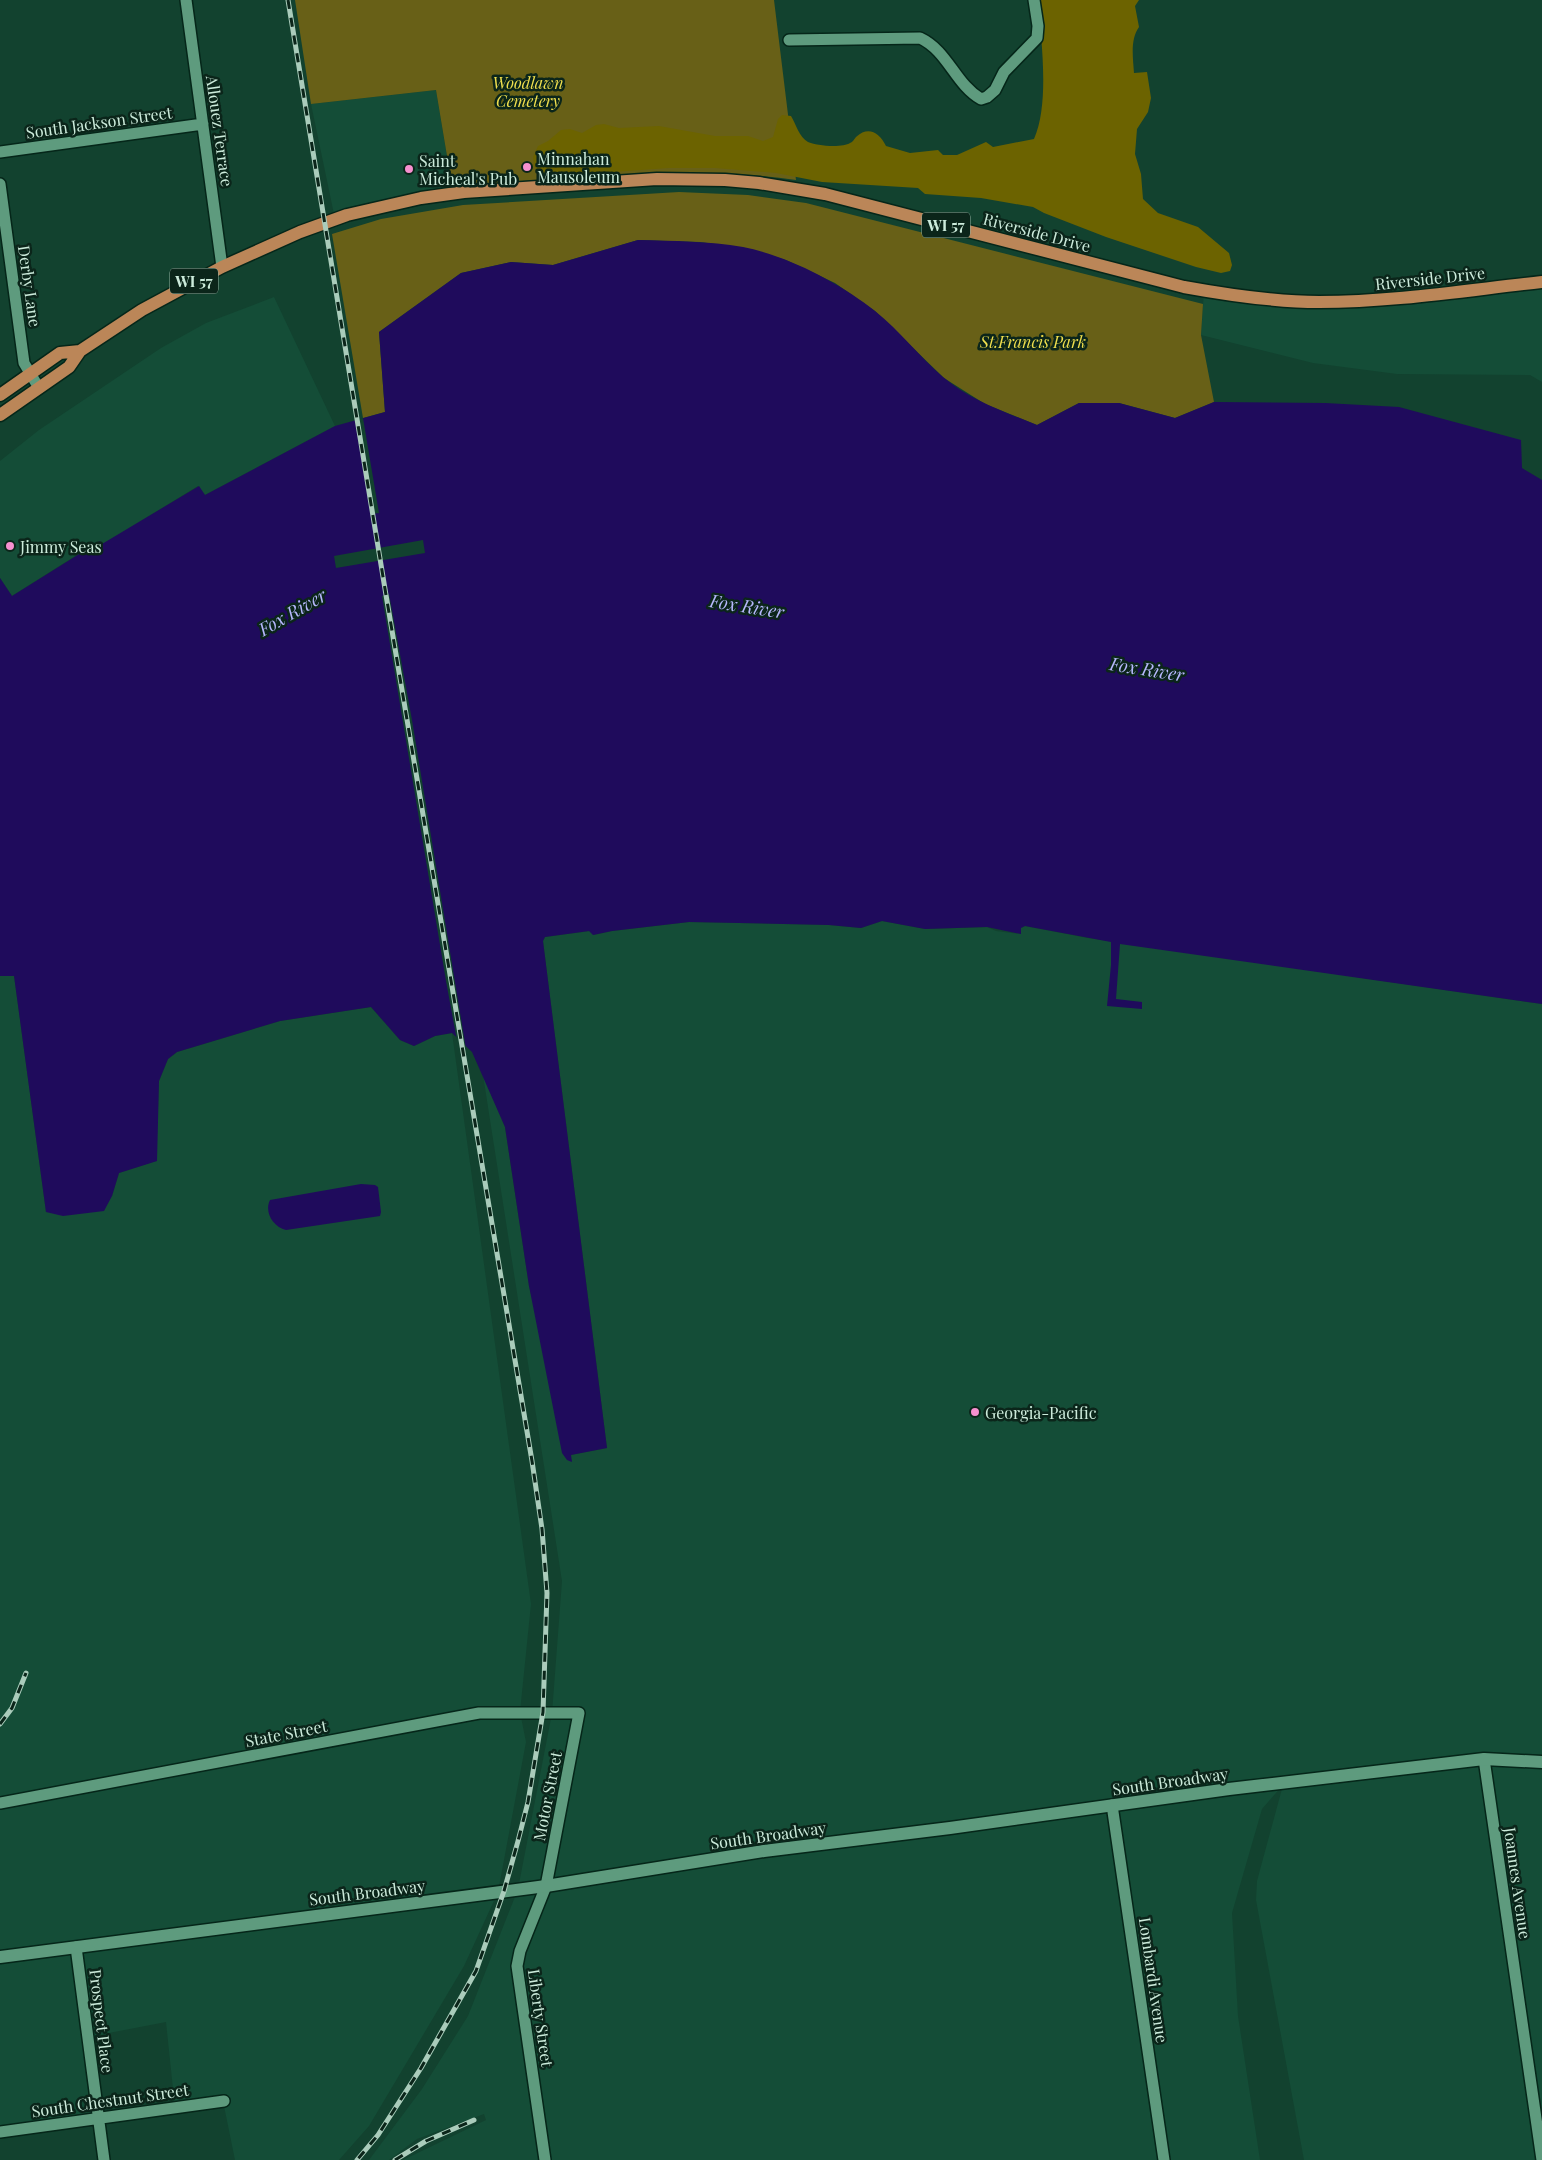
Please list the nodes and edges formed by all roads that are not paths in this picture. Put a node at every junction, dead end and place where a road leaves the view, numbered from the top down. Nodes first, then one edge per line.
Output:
1 (186, 0) edge
2 (1034, 0) edge
3 (789, 40) dead end
4 (203, 124) junction
5 (0, 152) edge
6 (0, 184) edge
7 (222, 267) junction
8 (1542, 282) edge
9 (80, 350) junction
10 (31, 374) junction
11 (39, 388) junction
12 (0, 395) edge
13 (0, 415) edge
14 (579, 1713) joint
15 (1484, 1759) junction
16 (1542, 1762) edge
17 (0, 1803) edge
18 (1112, 1806) junction
19 (546, 1886) junction
20 (76, 1947) junction
21 (0, 1957) edge
22 (224, 2101) dead end
23 (98, 2118) junction
24 (0, 2132) edge
25 (104, 2160) edge
26 (545, 2160) edge
27 (1164, 2160) edge
28 (1542, 2160) edge

1 - 4 street, Allouez Terrace
2 - 3 street
4 - 5 street, South Jackson Street
4 - 7 street, Allouez Terrace
6 - 10 street, Derby Lane
7 - 8 main road, Riverside Drive / WI 57
7 - 9 main road, WI 57
9 - 10 main road, WI 57
9 - 11 main road, WI 57
10 - 11 street, Derby Lane
10 - 12 main road, WI 57
11 - 13 main road, WI 57
14 - 17 street, State Street
14 - 19 street, Motor Street
15 - 16 street, South Broadway
15 - 18 street, South Broadway
15 - 28 street, Joannes Avenue
18 - 19 street, South Broadway
18 - 27 street, Lombardi Avenue
19 - 20 street, South Broadway
19 - 26 street, Liberty Street
20 - 21 street, South Broadway
20 - 23 street, Prospect Place
22 - 23 street, South Chestnut Street
23 - 24 street, South Chestnut Street
23 - 25 street, Prospect Place

